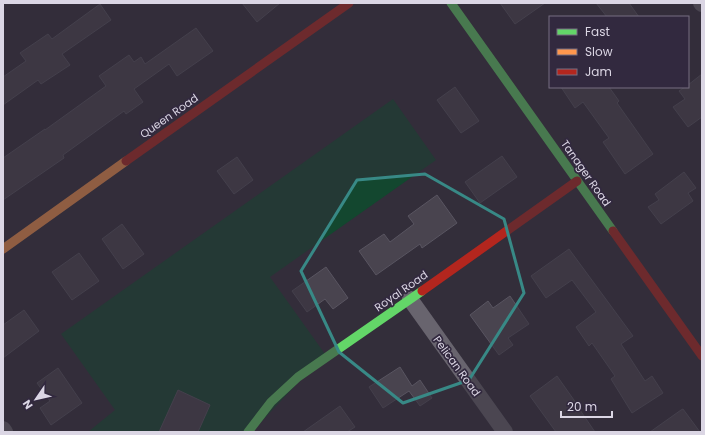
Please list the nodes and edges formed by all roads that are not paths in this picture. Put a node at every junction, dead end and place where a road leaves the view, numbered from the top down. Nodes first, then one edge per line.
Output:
1 (349, 3) edge
2 (451, 3) edge
3 (578, 181) junction
4 (3, 248) edge
5 (410, 299) junction
6 (702, 356) edge
7 (3, 429) edge
8 (5, 432) edge
9 (248, 432) edge
10 (505, 432) edge

1 - 4 street, Queen Road
2 - 3 street, Tanager Road
3 - 5 street, Royal Road
3 - 6 street, Tanager Road
5 - 9 street, Royal Road
5 - 10 street, Pelican Road
7 - 8 street

